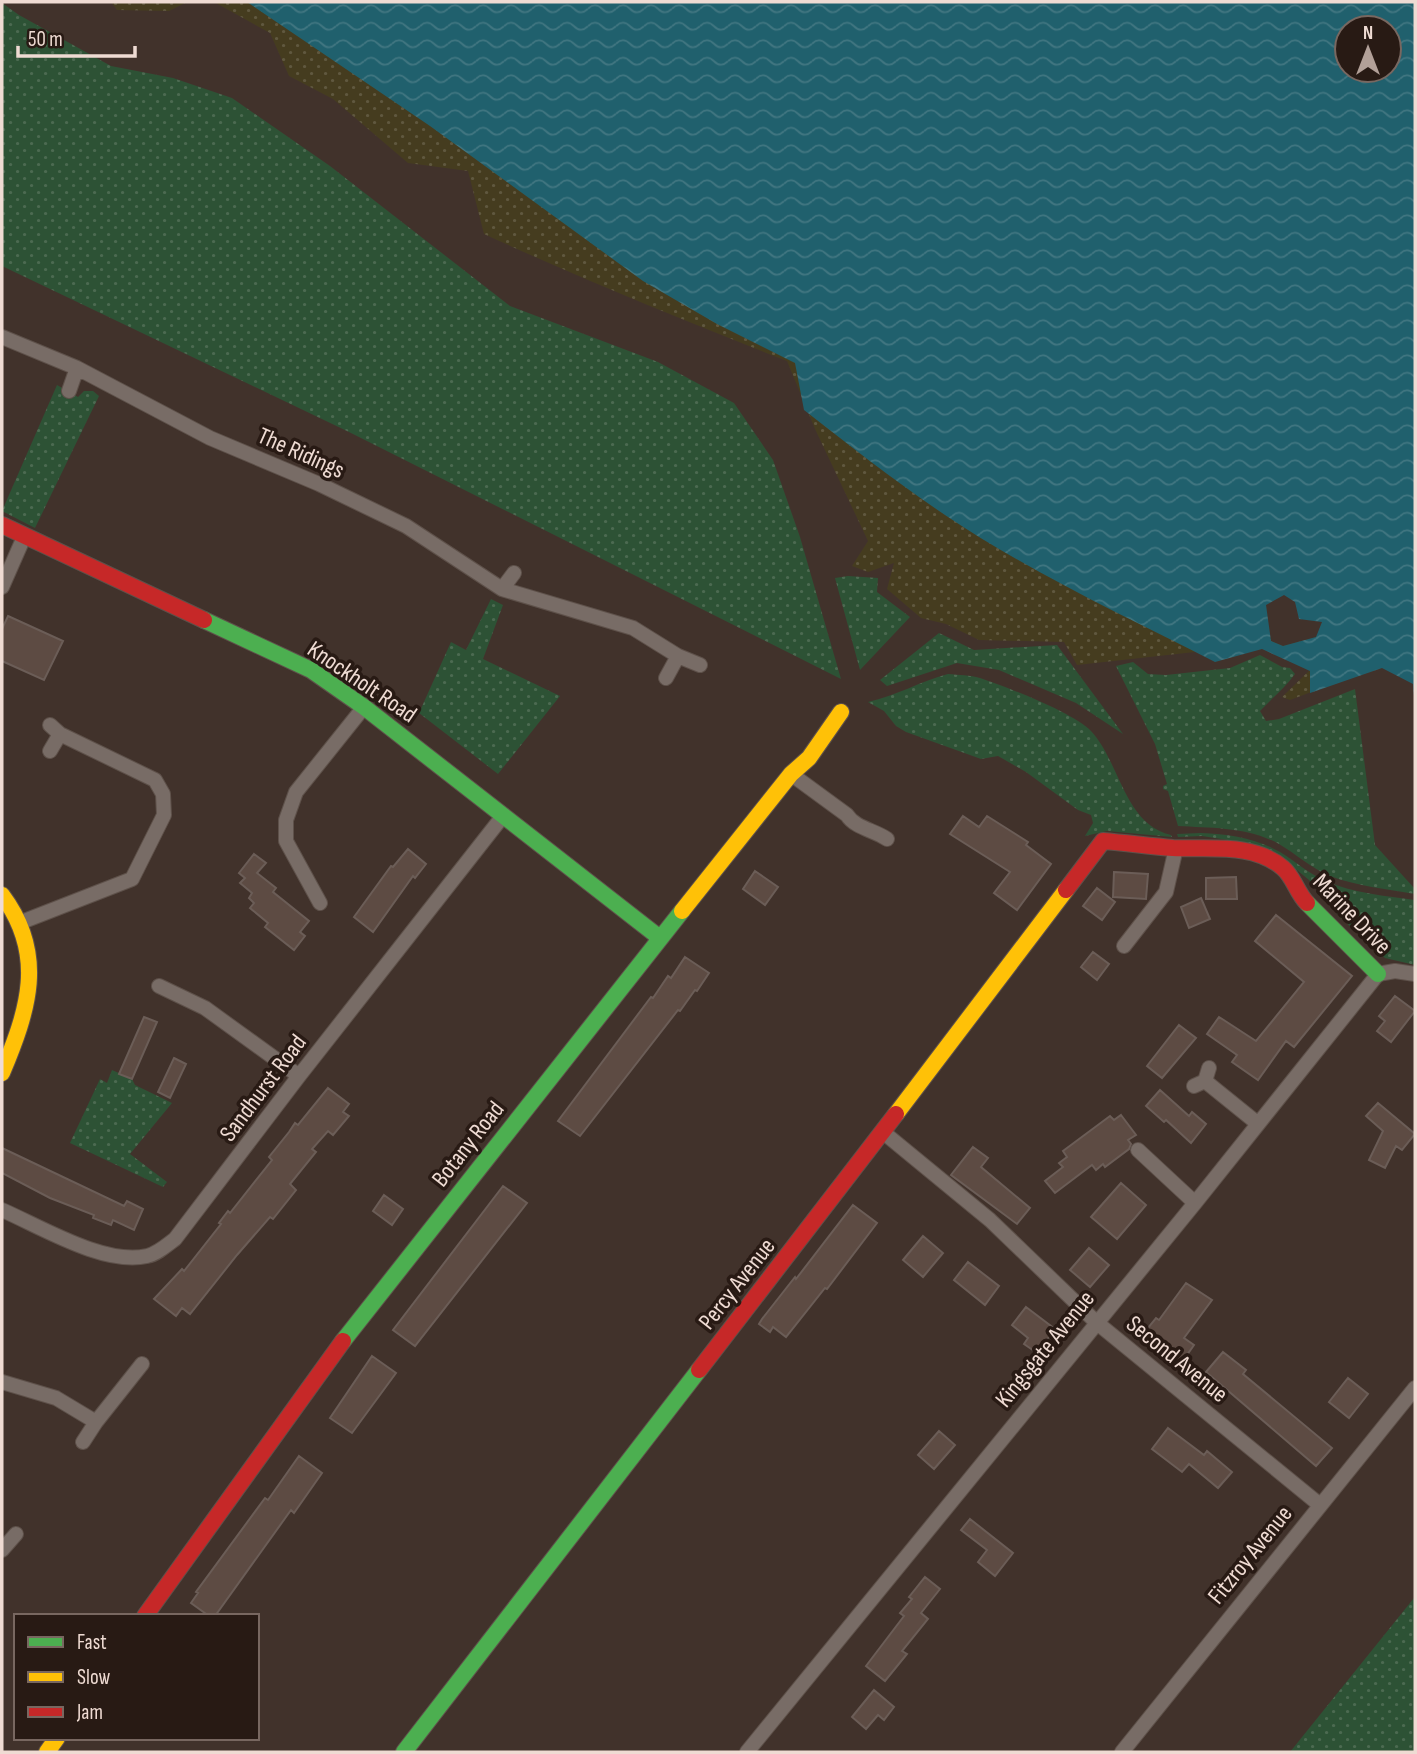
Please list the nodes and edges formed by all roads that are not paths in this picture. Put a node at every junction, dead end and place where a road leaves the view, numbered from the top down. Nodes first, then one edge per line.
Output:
1 (2, 337) edge
2 (77, 368) junction
3 (69, 391) dead end
4 (2, 525) edge
5 (24, 537) junction
6 (514, 573) dead end
7 (2, 587) edge
8 (502, 589) junction
9 (678, 656) junction
10 (700, 665) dead end
11 (666, 678) dead end
12 (364, 707) junction
13 (841, 712) dead end
14 (50, 751) dead end
15 (791, 774) junction
16 (503, 816) junction
17 (887, 839) dead end
18 (1103, 841) joint
19 (1176, 848) junction
20 (2, 895) edge
21 (320, 903) dead end
22 (19, 923) junction
23 (660, 938) junction
24 (1124, 946) dead end
25 (1378, 974) junction
26 (1415, 974) edge
27 (159, 986) dead end
28 (2, 1073) edge
29 (299, 1076) junction
30 (1203, 1079) dead end
31 (1257, 1123) junction
32 (883, 1132) junction
33 (1138, 1150) dead end
34 (1195, 1203) junction
35 (2, 1210) edge
36 (1097, 1322) junction
37 (142, 1364) dead end
38 (2, 1381) edge
39 (1415, 1388) edge
40 (96, 1422) junction
41 (83, 1442) dead end
42 (1320, 1505) junction
43 (16, 1534) dead end
44 (2, 1550) edge
45 (146, 1614) edge
46 (404, 1752) edge
47 (747, 1752) edge
48 (1122, 1752) edge

1 - 2 street, The Ridings
2 - 3 street
2 - 8 street, The Ridings
4 - 5 street, Knockholt Road
5 - 7 street
5 - 12 street, Knockholt Road
6 - 8 street
8 - 9 street, The Ridings
9 - 10 street, The Ridings
9 - 11 street
12 - 16 street, Knockholt Road
12 - 21 street
13 - 15 street, Botany Road
14 - 22 street
15 - 17 street
15 - 23 street, Botany Road
16 - 23 street, Knockholt Road
16 - 29 street, Sandhurst Road
18 - 19 street, Marine Drive
18 - 32 street, Percy Avenue
19 - 24 street
19 - 25 street, Marine Drive
20 - 22 street
22 - 28 street
23 - 45 street, Botany Road
25 - 26 street, Marine Drive
25 - 31 street, Kingsgate Avenue
27 - 29 street
29 - 35 street, Sandhurst Road
30 - 31 street
31 - 34 street, Kingsgate Avenue
32 - 36 street, Second Avenue
32 - 46 street, Percy Avenue
33 - 34 street
34 - 36 street, Kingsgate Avenue
36 - 42 street, Second Avenue
36 - 47 street, Kingsgate Avenue
37 - 40 street
38 - 40 street
39 - 42 street, Fitzroy Avenue
40 - 41 street
42 - 48 street, Fitzroy Avenue
43 - 44 street

